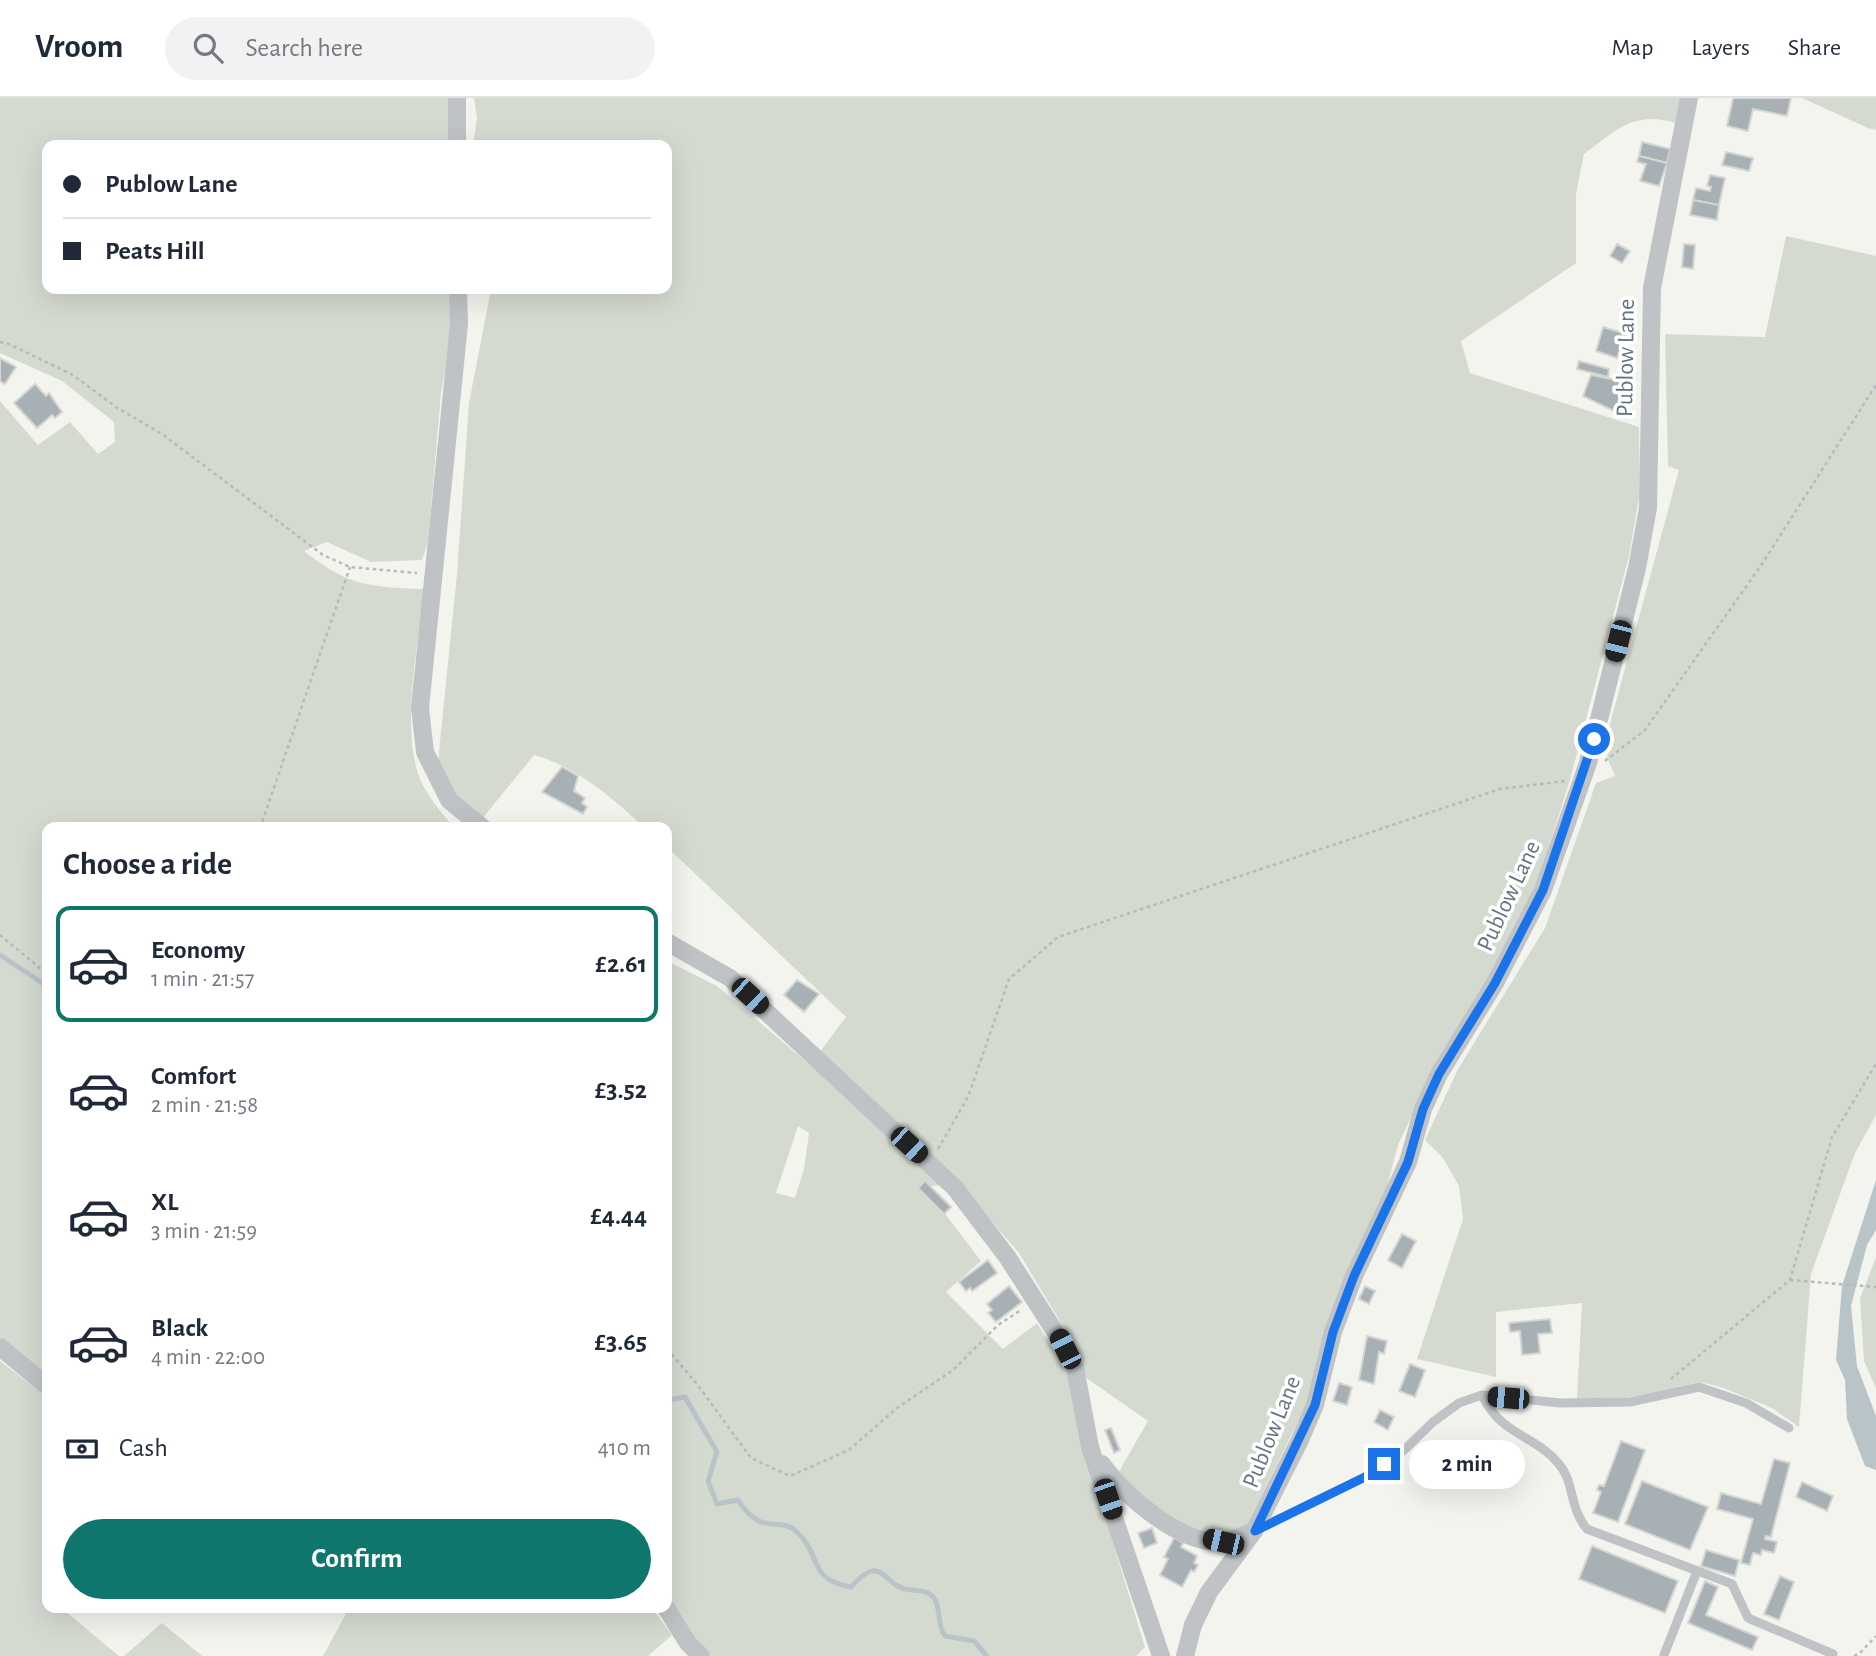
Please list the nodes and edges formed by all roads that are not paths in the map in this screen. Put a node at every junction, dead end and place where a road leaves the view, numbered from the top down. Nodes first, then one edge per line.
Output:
1 (457, 98) edge
2 (1689, 98) edge
3 (457, 140) edge
4 (458, 294) edge
5 (475, 822) edge
6 (672, 945) edge
7 (0, 1347) edge
8 (42, 1382) edge
9 (1482, 1395) junction
10 (1789, 1428) dead end
11 (1090, 1447) junction
12 (1255, 1531) junction
13 (1697, 1571) junction
14 (669, 1613) edge
15 (1833, 1654) dead end
16 (1664, 1655) edge
17 (701, 1656) edge
18 (1161, 1656) edge
19 (1185, 1656) edge

1 - 3 street
2 - 12 street, Publow Lane
4 - 5 street
6 - 11 street
7 - 8 street
9 - 10 lane
9 - 12 lane
9 - 13 lane
11 - 12 street
11 - 18 street
12 - 19 street, Publow Lane
13 - 15 lane
13 - 16 lane
14 - 17 street

